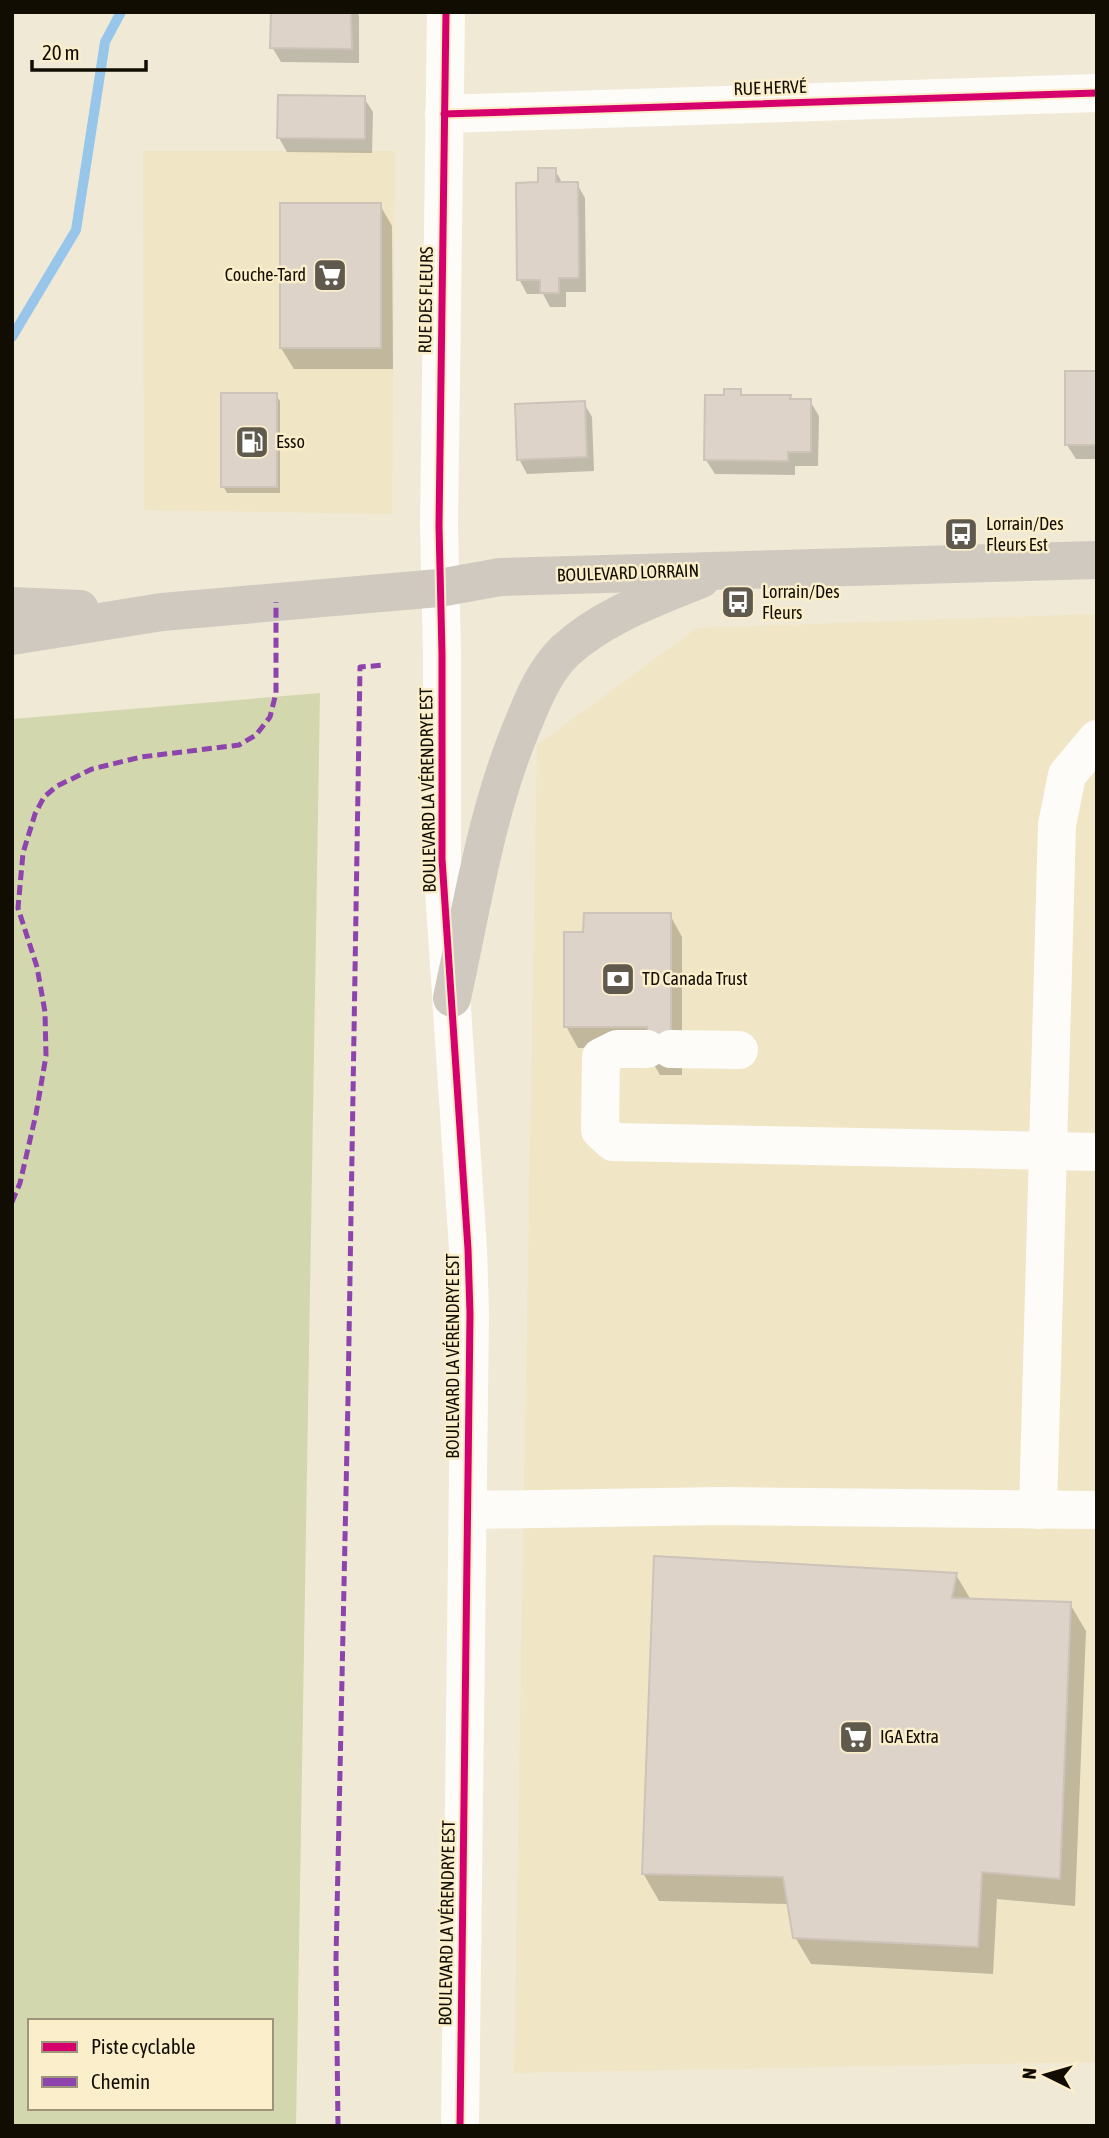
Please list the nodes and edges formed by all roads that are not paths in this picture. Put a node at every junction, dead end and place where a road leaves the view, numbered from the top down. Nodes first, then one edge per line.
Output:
1 (446, 12) edge
2 (1097, 93) edge
3 (444, 114) junction
4 (1097, 560) edge
5 (724, 570) junction
6 (439, 587) junction
7 (12, 606) edge
8 (162, 612) junction
9 (12, 636) edge
10 (1097, 739) edge
11 (452, 998) junction
12 (739, 1051) dead end
13 (1047, 1151) junction
14 (1097, 1152) edge
15 (469, 1510) junction
16 (1038, 1510) junction
17 (1097, 1510) edge
18 (460, 2126) edge

1 - 3 street, RUE DES FLEURS
2 - 3 street, RUE HERVÉ
3 - 6 street, RUE DES FLEURS
4 - 5 main road, BOULEVARD LORRAIN
5 - 6 main road, BOULEVARD LORRAIN
5 - 11 main road
6 - 8 main road, BOULEVARD LORRAIN
6 - 11 street, BOULEVARD LA VÉRENDRYE EST
7 - 8 main road, BOULEVARD LORRAIN
8 - 9 main road, BOULEVARD LORRAIN
10 - 13 street
11 - 15 street, BOULEVARD LA VÉRENDRYE EST
12 - 13 street
13 - 14 street
13 - 16 street
15 - 16 street
15 - 18 street, BOULEVARD LA VÉRENDRYE EST
16 - 17 street

